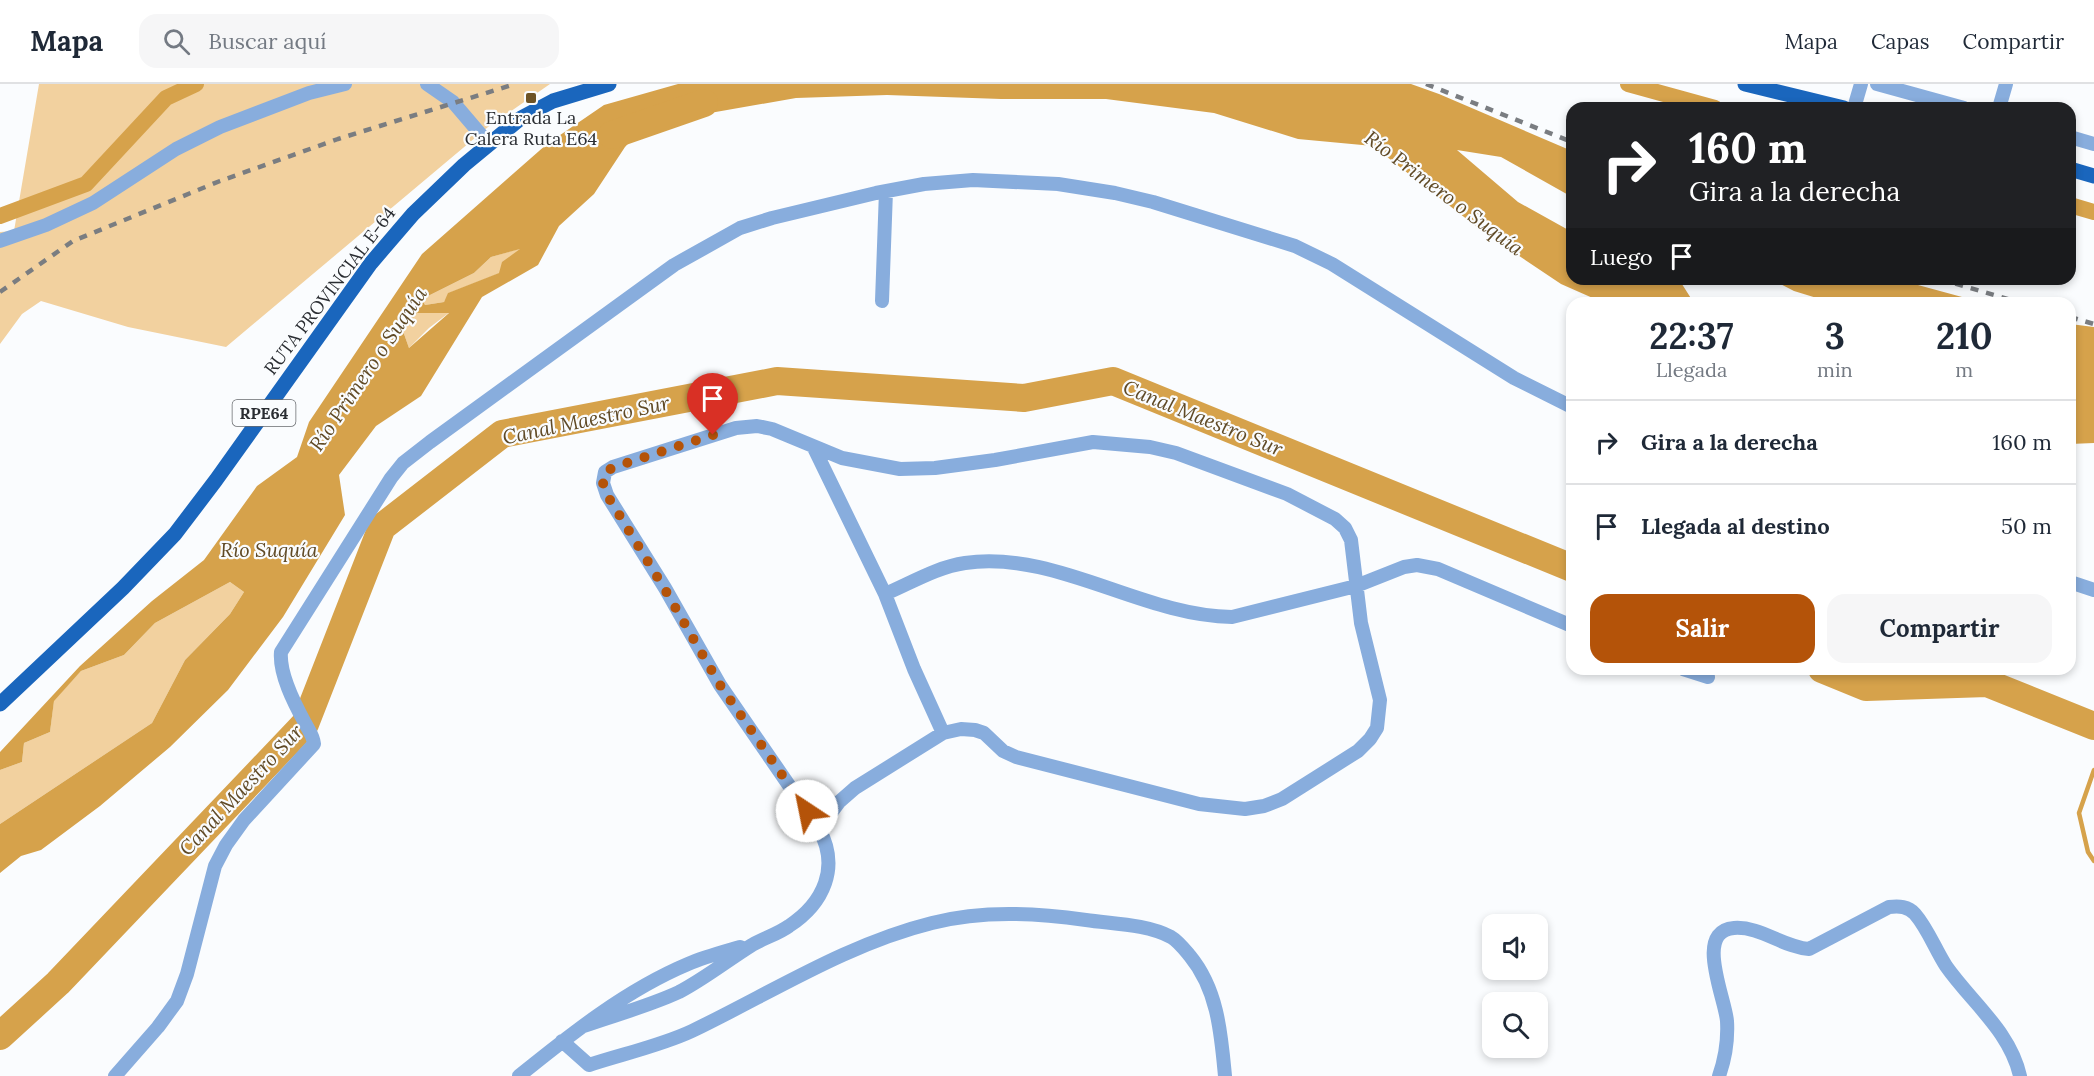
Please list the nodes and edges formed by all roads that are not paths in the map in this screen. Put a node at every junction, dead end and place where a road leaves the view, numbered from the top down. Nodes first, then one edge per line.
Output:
1 (345, 84) edge
2 (427, 84) edge
3 (609, 84) edge
4 (1745, 84) edge
5 (1861, 84) edge
6 (1877, 84) edge
7 (2006, 84) edge
8 (1819, 102) edge
9 (1856, 102) edge
10 (1942, 102) edge
11 (2001, 102) edge
12 (2076, 139) edge
13 (488, 144) junction
14 (2094, 144) edge
15 (2076, 171) edge
16 (2094, 176) edge
17 (886, 191) junction
18 (0, 241) edge
19 (882, 300) dead end
20 (1566, 404) edge
21 (814, 448) junction
22 (2076, 584) edge
23 (1356, 586) junction
24 (2094, 590) edge
25 (885, 594) junction
26 (1566, 624) edge
27 (1702, 675) edge
28 (1708, 677) dead end
29 (0, 704) edge
30 (944, 733) junction
31 (819, 829) junction
32 (760, 940) junction
33 (584, 1026) junction
34 (562, 1041) junction
35 (586, 1071) edge
36 (115, 1076) edge
37 (519, 1076) edge
38 (1225, 1076) edge
39 (1719, 1076) edge
40 (2020, 1076) edge

1 - 18 street
2 - 13 street
3 - 13 main road, RUTA PROVINCIAL E-64 / RPE64
4 - 8 main road
5 - 9 street
6 - 10 street
7 - 11 street
12 - 14 street
13 - 29 main road, RUTA PROVINCIAL E-64 / RPE64
15 - 16 main road
17 - 19 street
17 - 20 street
17 - 36 street
21 - 23 street
21 - 25 street
21 - 31 street
22 - 24 street
23 - 25 street
23 - 26 street
23 - 30 street
25 - 30 street
27 - 28 street
30 - 31 street
31 - 32 street
32 - 33 street
32 - 33 street
33 - 34 street
34 - 35 street
34 - 37 street
35 - 38 street
39 - 40 street

